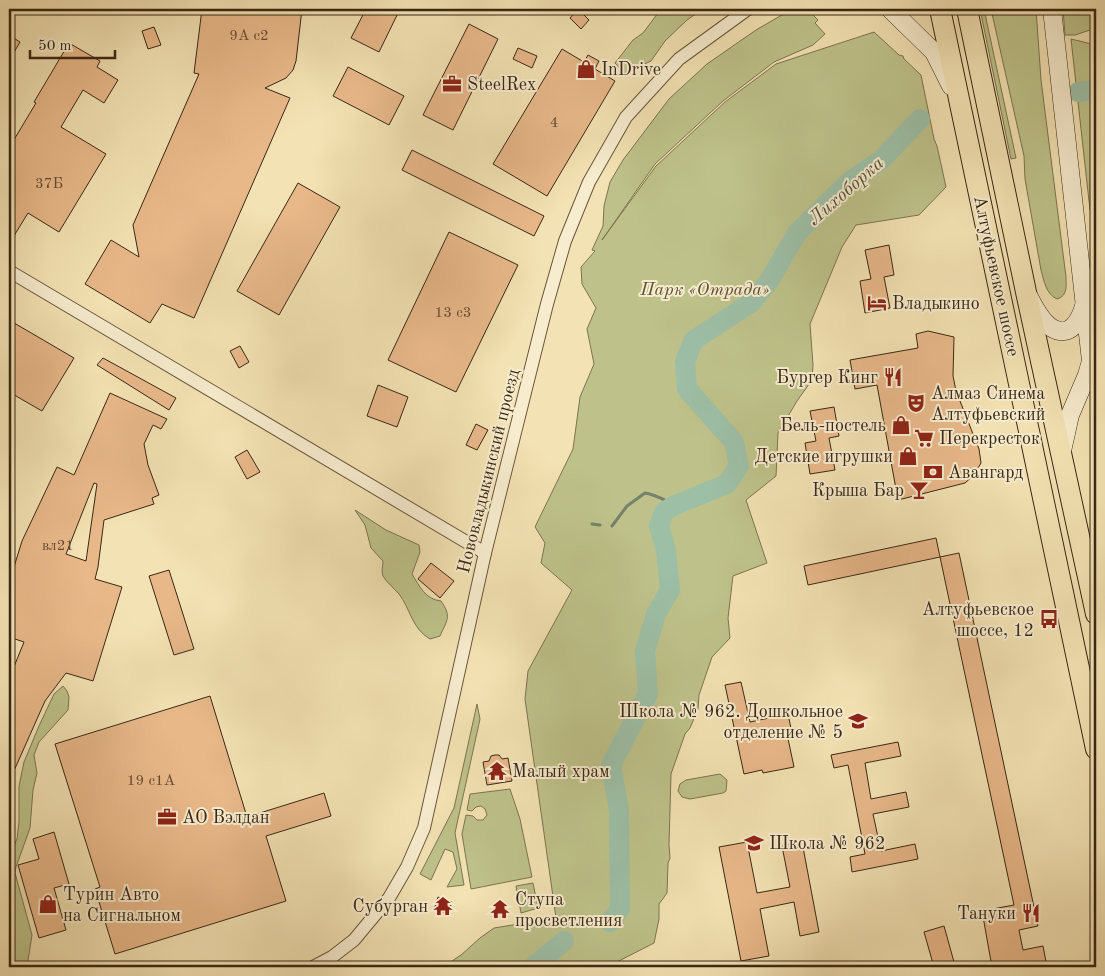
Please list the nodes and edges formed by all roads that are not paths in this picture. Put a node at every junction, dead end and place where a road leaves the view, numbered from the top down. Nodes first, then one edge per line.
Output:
1 (748, 9) edge
2 (890, 9) edge
3 (940, 9) edge
4 (967, 9) edge
5 (1052, 9) edge
6 (962, 110) junction
7 (9, 270) edge
8 (1026, 292) junction
9 (1084, 303) junction
10 (1062, 452) junction
11 (485, 553) junction
12 (1096, 614) edge
13 (1096, 749) edge
14 (312, 967) edge

1 - 11 street, Нововладыкинский проезд
2 - 6 main road
3 - 6 main road, Алтуфьевское шоссе
4 - 8 main road, Алтуфьевское шоссе
5 - 9 main road
6 - 13 main road, Алтуфьевское шоссе
7 - 11 street
8 - 9 main road
8 - 10 main road, Алтуфьевское шоссе
9 - 10 main road
10 - 12 main road, Алтуфьевское шоссе
11 - 14 street, Нововладыкинский проезд

